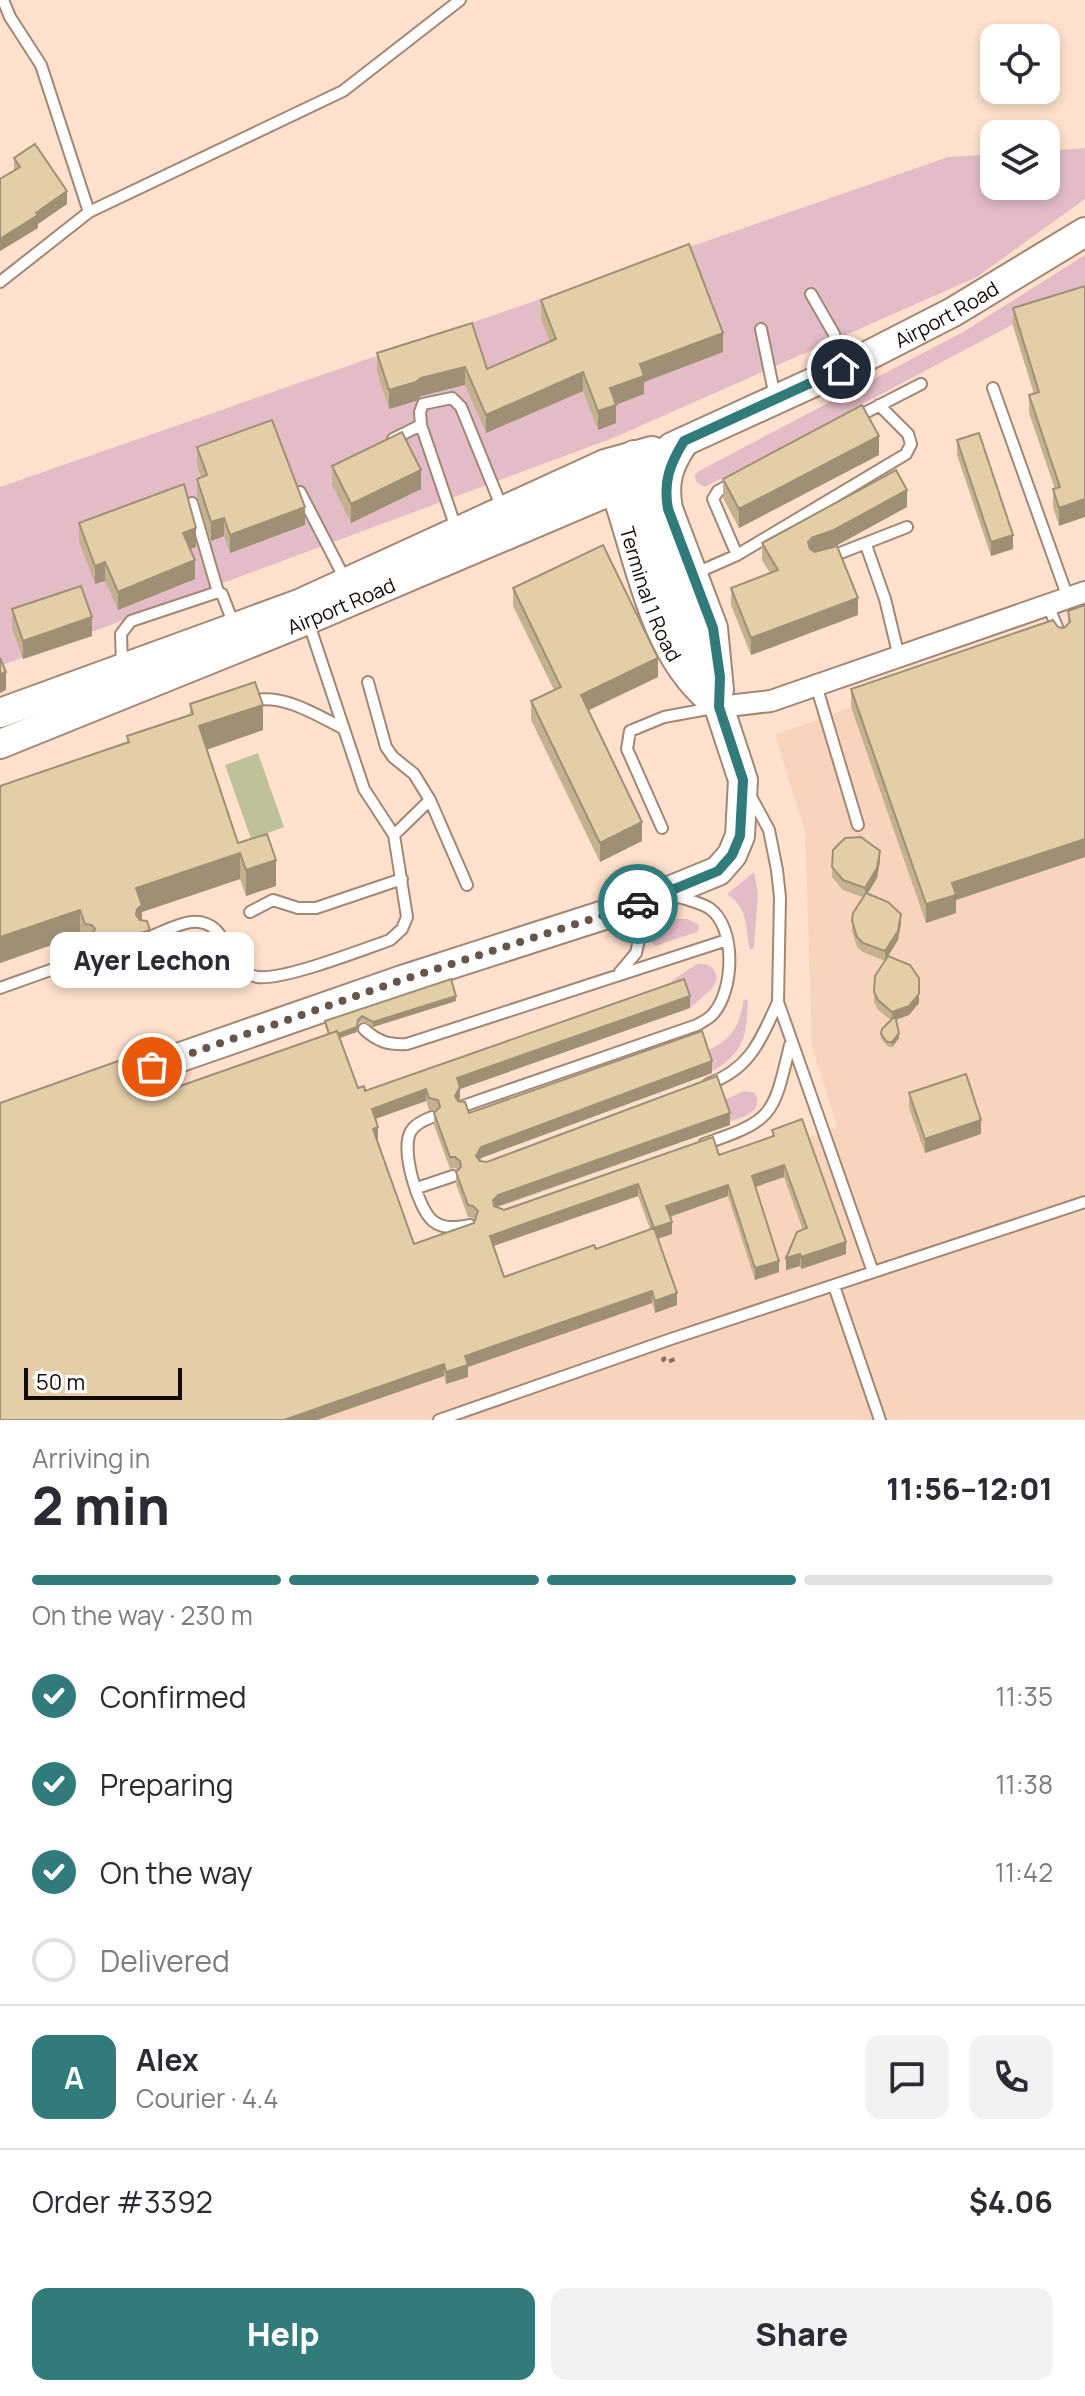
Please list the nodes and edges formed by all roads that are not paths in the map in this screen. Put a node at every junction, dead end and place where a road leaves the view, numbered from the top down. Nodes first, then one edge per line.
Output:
1 (3, 0) edge
2 (460, 0) edge
3 (5, 20) edge
4 (89, 212) junction
5 (1085, 232) edge
6 (0, 282) edge
7 (811, 294) dead end
8 (761, 329) dead end
9 (841, 369) junction
10 (921, 384) dead end
11 (993, 388) dead end
12 (775, 399) junction
13 (879, 405) junction
14 (421, 425) junction
15 (839, 426) edge
16 (383, 444) edge
17 (678, 444) junction
18 (638, 464) junction
19 (610, 476) junction
20 (745, 476) edge
21 (300, 492) edge
22 (192, 503) edge
23 (503, 510) junction
24 (907, 527) dead end
25 (457, 530) junction
26 (866, 545) junction
27 (737, 555) junction
28 (816, 561) edge
29 (693, 575) junction
30 (346, 582) junction
31 (218, 592) junction
32 (1077, 595) edge
33 (1048, 605) junction
34 (303, 612) junction
35 (235, 627) junction
36 (1062, 639) edge
37 (899, 657) junction
38 (122, 668) junction
39 (368, 682) dead end
40 (815, 684) junction
41 (243, 704) edge
42 (719, 707) junction
43 (0, 713) edge
44 (344, 729) junction
45 (0, 744) edge
46 (743, 780) junction
47 (430, 800) junction
48 (858, 825) dead end
49 (662, 828) dead end
50 (394, 835) junction
51 (402, 879) junction
52 (467, 885) dead end
53 (657, 896) junction
54 (250, 912) dead end
55 (144, 939) edge
56 (727, 940) junction
57 (87, 957) dead end
58 (619, 974) junction
59 (0, 988) edge
60 (778, 1002) junction
61 (364, 1029) dead end
62 (791, 1043) junction
63 (152, 1067) dead end
64 (701, 1087) edge
65 (463, 1106) edge
66 (432, 1117) edge
67 (691, 1148) edge
68 (453, 1176) edge
69 (417, 1188) junction
70 (1085, 1202) edge
71 (470, 1225) edge
72 (873, 1272) junction
73 (834, 1286) junction
74 (439, 1420) edge
75 (880, 1420) edge

1 - 3 lane
2 - 4 lane
3 - 4 lane
4 - 6 lane
5 - 9 street, Airport Road
7 - 9 lane
8 - 12 lane
9 - 12 street, Airport Road
10 - 13 lane
11 - 32 lane
12 - 17 street, Airport Road
13 - 15 lane
13 - 27 lane
14 - 16 lane
14 - 23 lane
14 - 25 lane
17 - 18 street, Airport Road
17 - 29 street, Terminal 1 Road
18 - 19 street, Airport Road
18 - 42 street, Terminal 1 Road
19 - 23 street, Airport Road
19 - 34 street, Airport Road
19 - 42 street, Terminal 1 Road
20 - 27 lane
21 - 30 lane
22 - 31 lane
23 - 25 street, Airport Road
24 - 26 lane
25 - 30 street, Airport Road
26 - 28 lane
26 - 37 lane
27 - 29 lane
29 - 42 street, Terminal 1 Road
30 - 34 street, Airport Road
31 - 35 lane
31 - 38 lane
32 - 33 street
33 - 36 lane
33 - 37 street
34 - 35 street, Airport Road
34 - 44 lane
34 - 45 street, Airport Road
35 - 38 street, Airport Road
37 - 40 street
38 - 43 street, Airport Road
39 - 47 lane
40 - 42 street
40 - 48 lane
41 - 44 lane
42 - 46 street, Terminal 1 Road
42 - 49 lane
44 - 50 lane
46 - 53 street, Terminal 1 Road
46 - 60 lane
47 - 50 lane
47 - 52 lane
50 - 51 lane
51 - 54 lane
51 - 55 lane
53 - 56 lane
53 - 58 lane
53 - 63 street, Terminal 1 Road
56 - 58 lane
56 - 65 lane
57 - 59 lane
58 - 61 lane
60 - 62 lane
60 - 64 lane
62 - 67 lane
62 - 72 lane
66 - 69 lane
68 - 69 lane
69 - 71 lane
70 - 72 lane
72 - 73 lane
73 - 74 lane
73 - 75 lane

